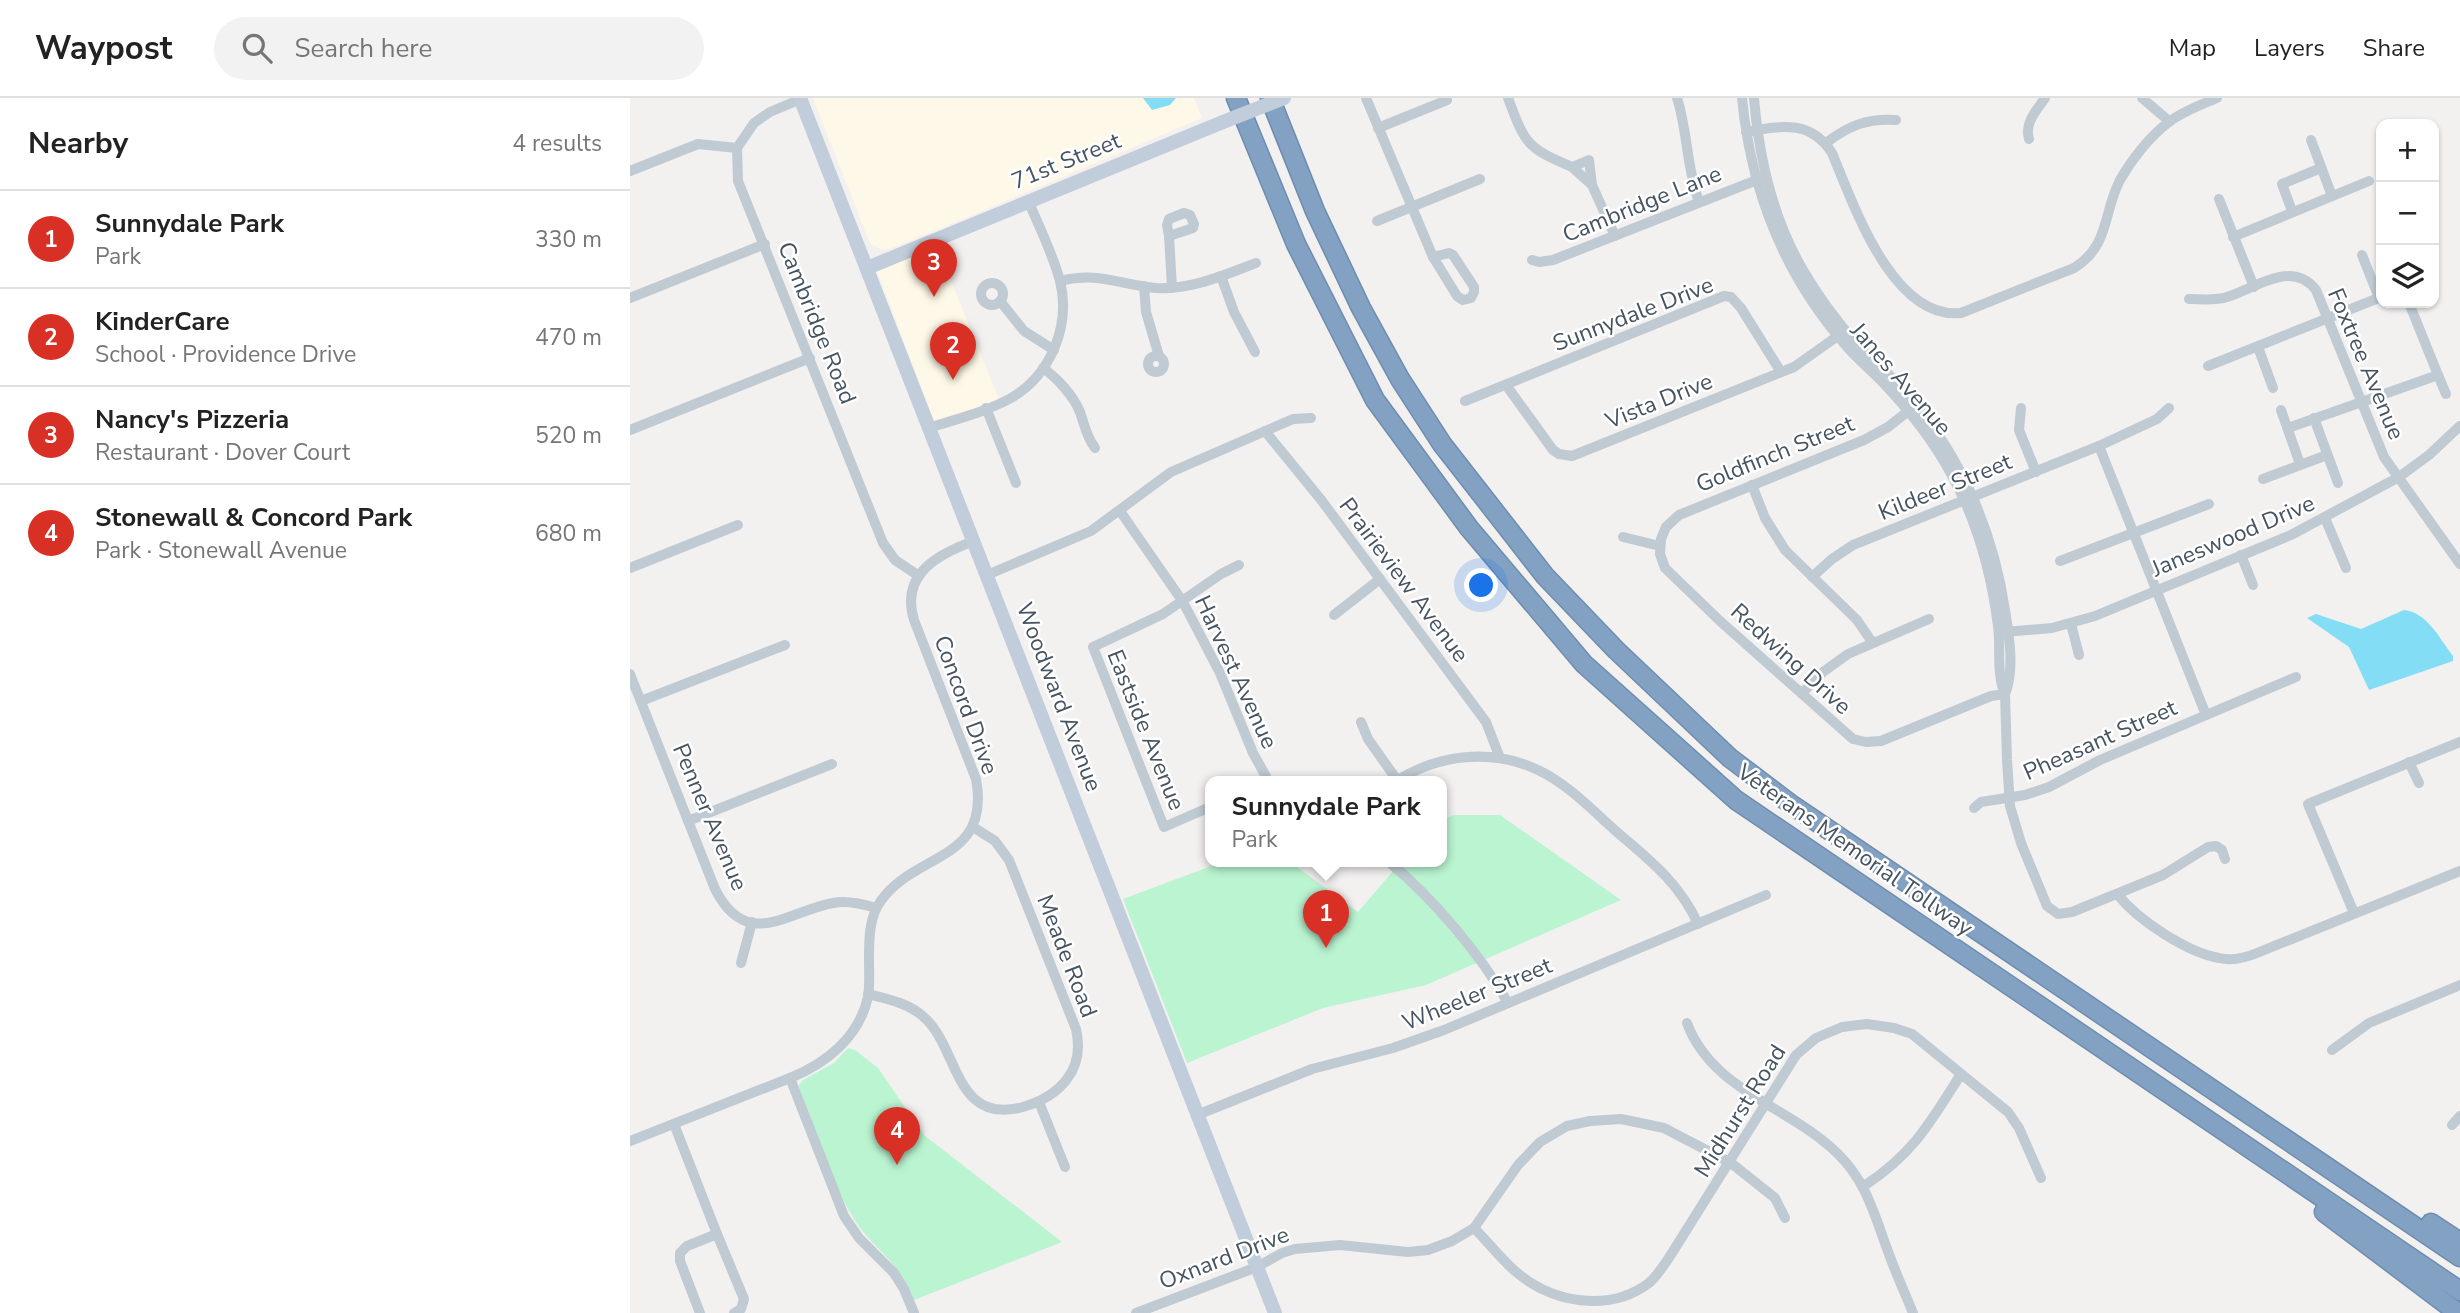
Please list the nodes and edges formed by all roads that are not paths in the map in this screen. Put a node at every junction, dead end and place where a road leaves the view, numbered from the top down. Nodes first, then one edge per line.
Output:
1 (1270, 98) edge
2 (1284, 98) edge
3 (1366, 98) edge
4 (1508, 98) edge
5 (1677, 98) edge
6 (1742, 98) edge
7 (1754, 98) edge
8 (2045, 98) edge
9 (2142, 98) edge
10 (2217, 98) edge
11 (800, 99) edge
12 (1236, 99) edge
13 (1447, 100) dead end
14 (1896, 120) dead end
15 (2169, 121) junction
16 (1378, 128) junction
17 (1752, 131) junction
18 (2029, 138) dead end
19 (2311, 140) dead end
20 (1826, 143) junction
21 (737, 148) junction
22 (1572, 167) junction
23 (2321, 167) junction
24 (630, 171) edge
25 (1761, 178) junction
26 (1480, 179) dead end
27 (2369, 181) dead end
28 (1592, 185) junction
29 (2332, 196) junction
30 (2219, 199) dead end
31 (1028, 200) junction
32 (1699, 201) junction
33 (1410, 207) junction
34 (2292, 211) junction
35 (1377, 220) dead end
36 (1169, 236) dead end
37 (1615, 236) junction
38 (2233, 237) junction
39 (765, 244) junction
40 (2361, 255) dead end
41 (1433, 257) junction
42 (1532, 260) dead end
43 (1256, 263) dead end
44 (867, 268) junction
45 (2376, 273) edge
46 (2369, 275) junction
47 (1221, 276) junction
48 (1060, 281) junction
49 (1144, 286) junction
50 (1172, 287) junction
51 (2254, 287) junction
52 (2376, 290) edge
53 (630, 298) edge
54 (2189, 299) dead end
55 (2376, 300) edge
56 (1000, 301) dead end
57 (2411, 308) edge
58 (2328, 319) junction
59 (1842, 333) junction
60 (2258, 347) junction
61 (1054, 350) junction
62 (1255, 352) dead end
63 (1159, 356) dead end
64 (810, 358) junction
65 (2207, 366) dead end
66 (1043, 368) junction
67 (1781, 372) junction
68 (2438, 375) junction
69 (1506, 385) junction
70 (2273, 388) dead end
71 (2446, 394) dead end
72 (1465, 401) dead end
73 (2363, 403) junction
74 (986, 408) junction
75 (1912, 408) junction
76 (2021, 408) dead end
77 (2169, 408) dead end
78 (2281, 410) dead end
79 (1311, 418) dead end
80 (2314, 418) junction
81 (2460, 426) edge
82 (929, 428) junction
83 (2288, 428) junction
84 (630, 430) edge
85 (1265, 431) junction
86 (2099, 446) junction
87 (1095, 448) dead end
88 (2327, 455) junction
89 (2301, 464) junction
90 (2036, 472) junction
91 (2399, 477) junction
92 (2263, 479) dead end
93 (1016, 483) dead end
94 (2338, 483) dead end
95 (1752, 485) junction
96 (1969, 499) junction
97 (2209, 504) dead end
98 (1119, 511) junction
99 (2325, 518) junction
100 (737, 525) dead end
101 (2134, 534) junction
102 (1623, 537) dead end
103 (974, 541) junction
104 (1660, 546) junction
105 (2241, 555) junction
106 (2060, 561) dead end
107 (2460, 564) edge
108 (1239, 565) dead end
109 (630, 568) edge
110 (2346, 568) dead end
111 (987, 575) junction
112 (919, 576) junction
113 (1812, 577) junction
114 (1380, 579) junction
115 (2253, 585) dead end
116 (2157, 590) junction
117 (1183, 602) junction
118 (1334, 615) dead end
119 (1930, 619) dead end
120 (2070, 624) junction
121 (2003, 632) junction
122 (1872, 642) junction
123 (785, 645) dead end
124 (2079, 655) dead end
125 (630, 674) edge
126 (2296, 677) dead end
127 (1802, 693) junction
128 (2005, 694) junction
129 (641, 701) junction
130 (2206, 715) junction
131 (1361, 722) dead end
132 (2460, 742) edge
133 (1500, 758) junction
134 (2409, 762) junction
135 (832, 764) dead end
136 (1262, 776) edge
137 (1393, 776) edge
138 (1404, 776) edge
139 (2418, 783) dead end
140 (2009, 798) junction
141 (1975, 808) dead end
142 (1205, 809) edge
143 (688, 821) junction
144 (973, 827) junction
145 (2225, 859) dead end
146 (1395, 867) edge
147 (2460, 871) edge
148 (2117, 894) junction
149 (1766, 895) dead end
150 (876, 908) junction
151 (2354, 913) junction
152 (752, 922) junction
153 (1698, 924) junction
154 (741, 963) dead end
155 (2460, 985) edge
156 (868, 994) junction
157 (1508, 1003) junction
158 (1687, 1023) dead end
159 (2332, 1050) dead end
160 (1961, 1074) junction
161 (790, 1078) junction
162 (1039, 1102) junction
163 (1765, 1105) junction
164 (1198, 1115) junction
165 (2460, 1116) edge
166 (674, 1124) junction
167 (2452, 1125) dead end
168 (630, 1141) edge
169 (2261, 1156) junction
170 (1731, 1163) junction
171 (1065, 1167) dead end
172 (2041, 1178) dead end
173 (1864, 1186) junction
174 (2358, 1187) junction
175 (1785, 1218) dead end
176 (1474, 1228) junction
177 (717, 1234) junction
178 (2460, 1242) edge
179 (2460, 1257) edge
180 (1257, 1267) junction
181 (2460, 1291) edge
182 (700, 1313) edge
183 (734, 1313) edge
184 (914, 1313) edge
185 (1136, 1313) edge
186 (1275, 1313) edge
187 (1913, 1313) edge
188 (2458, 1313) edge

1 - 174 highway, Veterans Memorial Tollway
2 - 31 main road, 71st Street, bridge
3 - 16 street
4 - 22 street
5 - 32 street
6 - 17 street, Janes Avenue
7 - 17 street, Janes Avenue
8 - 18 street
9 - 15 street
10 - 15 street
11 - 21 street
11 - 44 main road, Woodward Avenue
12 - 169 highway, Veterans Memorial Tollway
13 - 16 street
14 - 20 street
15 - 20 street
16 - 33 street
17 - 20 street
17 - 25 street, Janes Avenue
19 - 23 street
21 - 24 street
21 - 39 street, Cambridge Road
22 - 28 street
22 - 28 street
23 - 29 street
23 - 34 street
25 - 32 street, Cambridge Lane
25 - 59 street, Janes Avenue
26 - 33 street
27 - 29 street
28 - 37 street
29 - 34 street
30 - 38 street
31 - 44 main road, 71st Street
31 - 48 street
32 - 37 street, Cambridge Lane
33 - 35 street
33 - 41 street
34 - 38 street
36 - 50 street
37 - 42 street, Cambridge Lane
38 - 51 street
39 - 53 street
39 - 64 street, Cambridge Road
40 - 46 street
41 - 41 street
43 - 47 street
44 - 82 main road, Woodward Avenue
45 - 46 street
46 - 52 street
47 - 50 street
47 - 62 street
48 - 49 street
48 - 61 street
49 - 50 street
49 - 63 street
51 - 54 street, Foxtree Avenue
51 - 58 street, Foxtree Avenue
55 - 58 street
56 - 61 street
57 - 68 street
58 - 60 street
58 - 73 street, Foxtree Avenue
59 - 67 street, Vista Drive
59 - 75 street, Janes Avenue
60 - 65 street
60 - 70 street
61 - 66 street
64 - 84 street
64 - 112 street, Cambridge Road
66 - 74 street
66 - 87 street
67 - 69 street, Vista Drive
67 - 69 street, Sunnydale Drive
68 - 71 street
68 - 73 street
69 - 72 street, Sunnydale Drive
73 - 80 street
73 - 91 street, Foxtree Avenue
74 - 82 street
74 - 93 street
75 - 95 street, Goldfinch Street
75 - 96 street, Janes Avenue
76 - 90 street
77 - 86 street, Kildeer Street
78 - 83 street
79 - 85 street
80 - 83 street
80 - 88 street
81 - 91 street, Janeswood Drive
82 - 103 main road, Woodward Avenue
83 - 89 street
85 - 98 street
85 - 114 street, Prairieview Avenue
86 - 90 street, Kildeer Street
86 - 101 street
88 - 89 street
88 - 94 street
89 - 92 street
90 - 96 street, Kildeer Street
91 - 99 street, Janeswood Drive
91 - 107 street, Foxtree Avenue
95 - 104 street, Goldfinch Street
95 - 113 street
96 - 113 street, Kildeer Street
96 - 121 street, Janes Avenue
97 - 101 street
98 - 111 street
98 - 117 street, Harvest Avenue
99 - 105 street, Janeswood Drive
99 - 110 street
100 - 109 street
101 - 106 street
101 - 116 street
102 - 104 street
103 - 111 main road, Woodward Avenue
103 - 112 street
104 - 127 street, Redwing Drive
105 - 115 street
105 - 116 street, Janeswood Drive
108 - 117 street
111 - 164 main road, Woodward Avenue
112 - 144 street, Concord Drive
113 - 122 street
114 - 118 street
114 - 133 street, Prairieview Avenue
116 - 120 street, Janeswood Drive
116 - 130 street
117 - 136 street, Harvest Avenue
117 - 142 street, Eastside Avenue
119 - 122 street
120 - 121 street, Janeswood Drive
120 - 124 street
121 - 128 street, Janes Avenue
122 - 127 street
123 - 129 street
125 - 129 street, Penner Avenue
126 - 130 street, Pheasant Street
127 - 128 street, Redwing Drive
128 - 140 street, Janes Avenue
129 - 143 street, Penner Avenue
130 - 140 street, Pheasant Street
131 - 137 street
132 - 134 street
133 - 138 street
133 - 153 street
134 - 139 street
134 - 151 street
135 - 143 street
140 - 141 street, Pheasant Street
140 - 148 street, Janes Avenue
143 - 152 street, Penner Avenue
144 - 150 street
144 - 162 street, Meade Road
145 - 148 street
146 - 157 street
147 - 151 street
148 - 151 street
149 - 153 street, Wheeler Street
150 - 152 street
150 - 156 street
152 - 154 street
153 - 157 street, Wheeler Street
155 - 159 street
156 - 161 street
156 - 162 street
157 - 164 street, Wheeler Street
158 - 163 street
160 - 163 street, Midhurst Road
160 - 172 street, Midhurst Road
160 - 173 street
161 - 166 street
161 - 184 street
162 - 171 street
163 - 170 street, Midhurst Road
163 - 173 street
164 - 180 main road, Woodward Avenue
165 - 167 street
166 - 168 street
166 - 177 street
169 - 181 highway, Veterans Memorial Tollway
169 - 188 highway
170 - 175 street, Oxnard Drive
170 - 176 street, Oxnard Drive
170 - 176 street, Midhurst Road
173 - 187 street
174 - 178 highway
174 - 179 highway, Veterans Memorial Tollway
176 - 180 street, Oxnard Drive
177 - 182 street
177 - 183 street
180 - 185 street, Oxnard Drive
180 - 186 main road, Woodward Avenue

